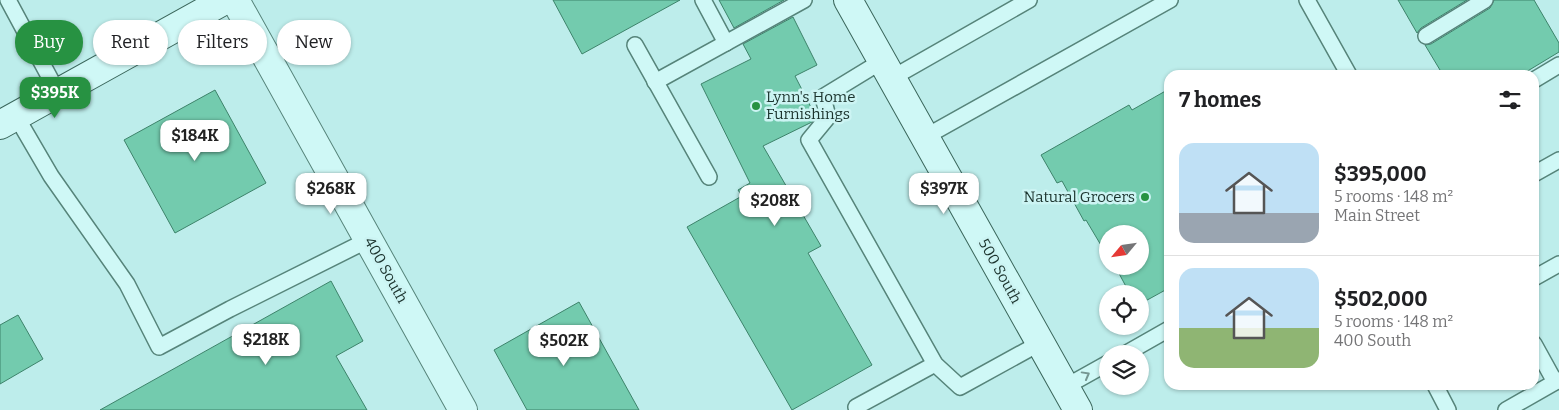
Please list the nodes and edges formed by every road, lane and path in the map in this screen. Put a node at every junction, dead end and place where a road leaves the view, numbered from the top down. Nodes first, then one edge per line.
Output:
1 (8, 0) edge
2 (225, 0) edge
3 (235, 0) edge
4 (703, 0) edge
5 (804, 0) edge
6 (848, 0) edge
7 (1029, 0) edge
8 (1170, 0) edge
9 (1308, 0) edge
10 (1486, 0) edge
11 (1426, 36) dead end
12 (726, 43) junction
13 (635, 45) dead end
14 (1559, 65) edge
15 (887, 70) junction
16 (1346, 70) edge
17 (1539, 77) edge
18 (656, 82) junction
19 (58, 93) junction
20 (8, 120) edge
21 (925, 137) junction
22 (1559, 160) edge
23 (1539, 171) edge
24 (709, 177) dead end
25 (368, 240) junction
26 (1559, 264) edge
27 (1539, 275) edge
28 (1164, 333) edge
29 (1040, 343) junction
30 (1142, 345) edge
31 (1539, 352) edge
32 (935, 364) junction
33 (1099, 372) edge
34 (1557, 381) edge
35 (1438, 390) edge
36 (1071, 398) edge
37 (856, 407) dead end
38 (463, 410) edge
39 (1448, 410) edge
40 (1506, 410) edge

1 - 19 lane
2 - 19 street
3 - 25 street, 400 South
4 - 12 lane
5 - 12 lane
6 - 15 street, 500 South
7 - 15 lane
8 - 21 lane
9 - 16 lane
10 - 11 lane
12 - 18 lane
13 - 18 lane
14 - 17 lane
15 - 21 street, 500 South
15 - 32 lane
18 - 24 lane
19 - 20 street
20 - 25 lane
21 - 29 street, 500 South
22 - 23 lane
25 - 38 street, 400 South
26 - 27 lane
28 - 30 lane
29 - 32 lane
29 - 36 street, 500 South
31 - 34 lane
32 - 37 lane
36 -> 33 lane
34 - 40 lane
35 - 39 lane

